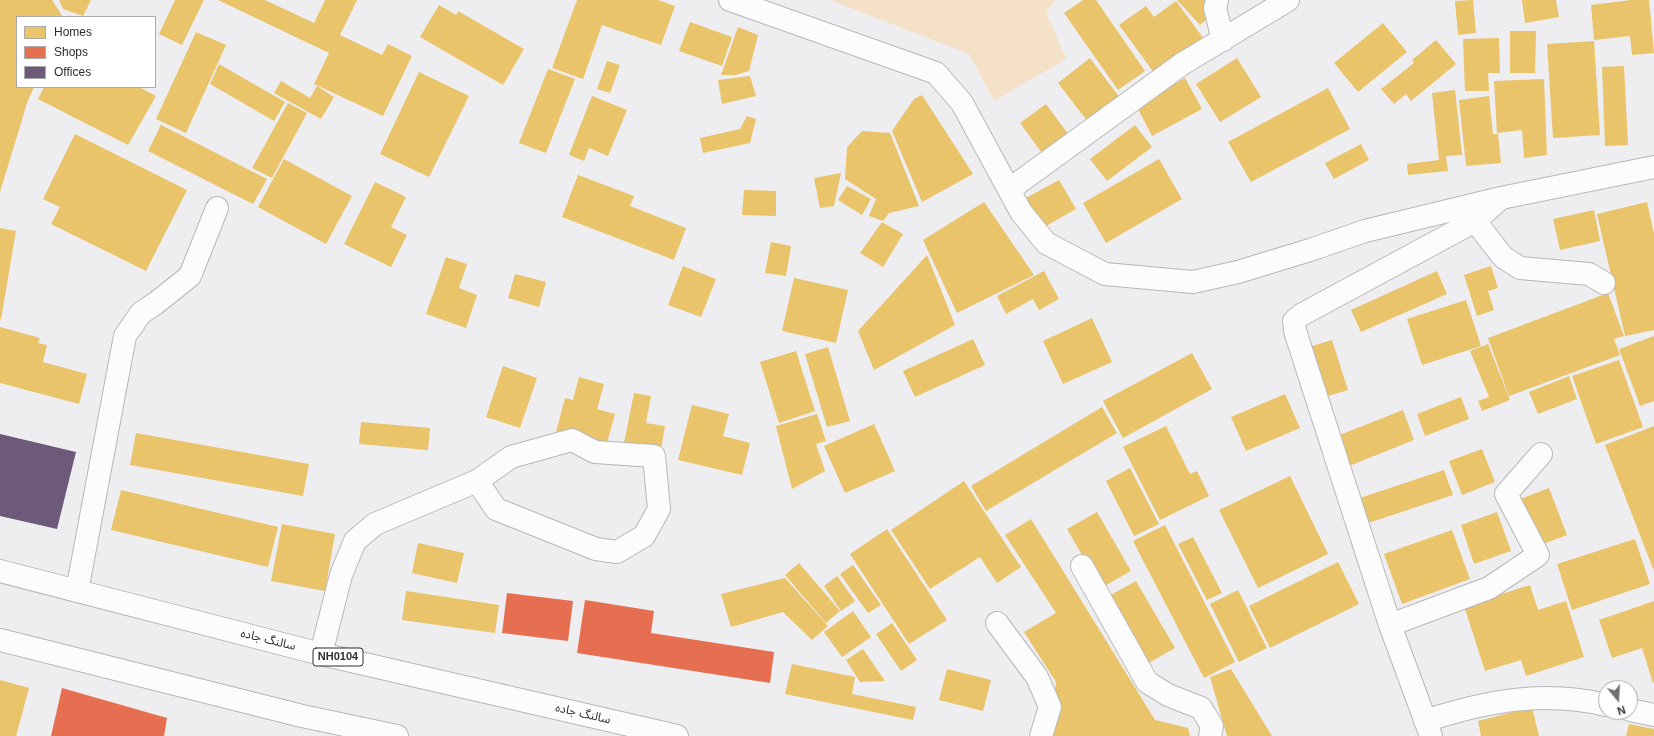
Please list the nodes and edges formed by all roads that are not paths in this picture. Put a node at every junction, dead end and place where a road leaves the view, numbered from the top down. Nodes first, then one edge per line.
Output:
1 (730, 0) edge
2 (1217, 0) edge
3 (1288, 0) edge
4 (1224, 40) junction
5 (1654, 167) edge
6 (1010, 189) junction
7 (1501, 198) junction
8 (217, 208) dead end
9 (1475, 221) junction
10 (1604, 283) dead end
11 (1541, 454) dead end
12 (477, 481) junction
13 (1082, 566) dead end
14 (0, 572) edge
15 (77, 591) junction
16 (997, 622) dead end
17 (1390, 625) junction
18 (0, 640) edge
19 (321, 654) junction
20 (1598, 703) edge
21 (1638, 712) edge
22 (1654, 715) edge
23 (1428, 729) edge
24 (397, 736) edge
25 (678, 736) edge
26 (1041, 736) edge
27 (1210, 736) edge

1 - 6 main road
2 - 4 main road
3 - 4 main road
4 - 6 main road
5 - 7 main road
6 - 7 main road
7 - 9 main road
8 - 15 main road
9 - 10 main road
9 - 17 main road
11 - 17 main road
12 - 12 main road
12 - 19 main road
13 - 27 main road
14 - 15 main road, سالنگ جاده / NH0104
15 - 19 main road, سالنگ جاده / NH0104
16 - 26 main road
17 - 23 main road
18 - 24 main road
19 - 25 main road, سالنگ جاده / NH0104
20 - 23 main road
21 - 22 main road

